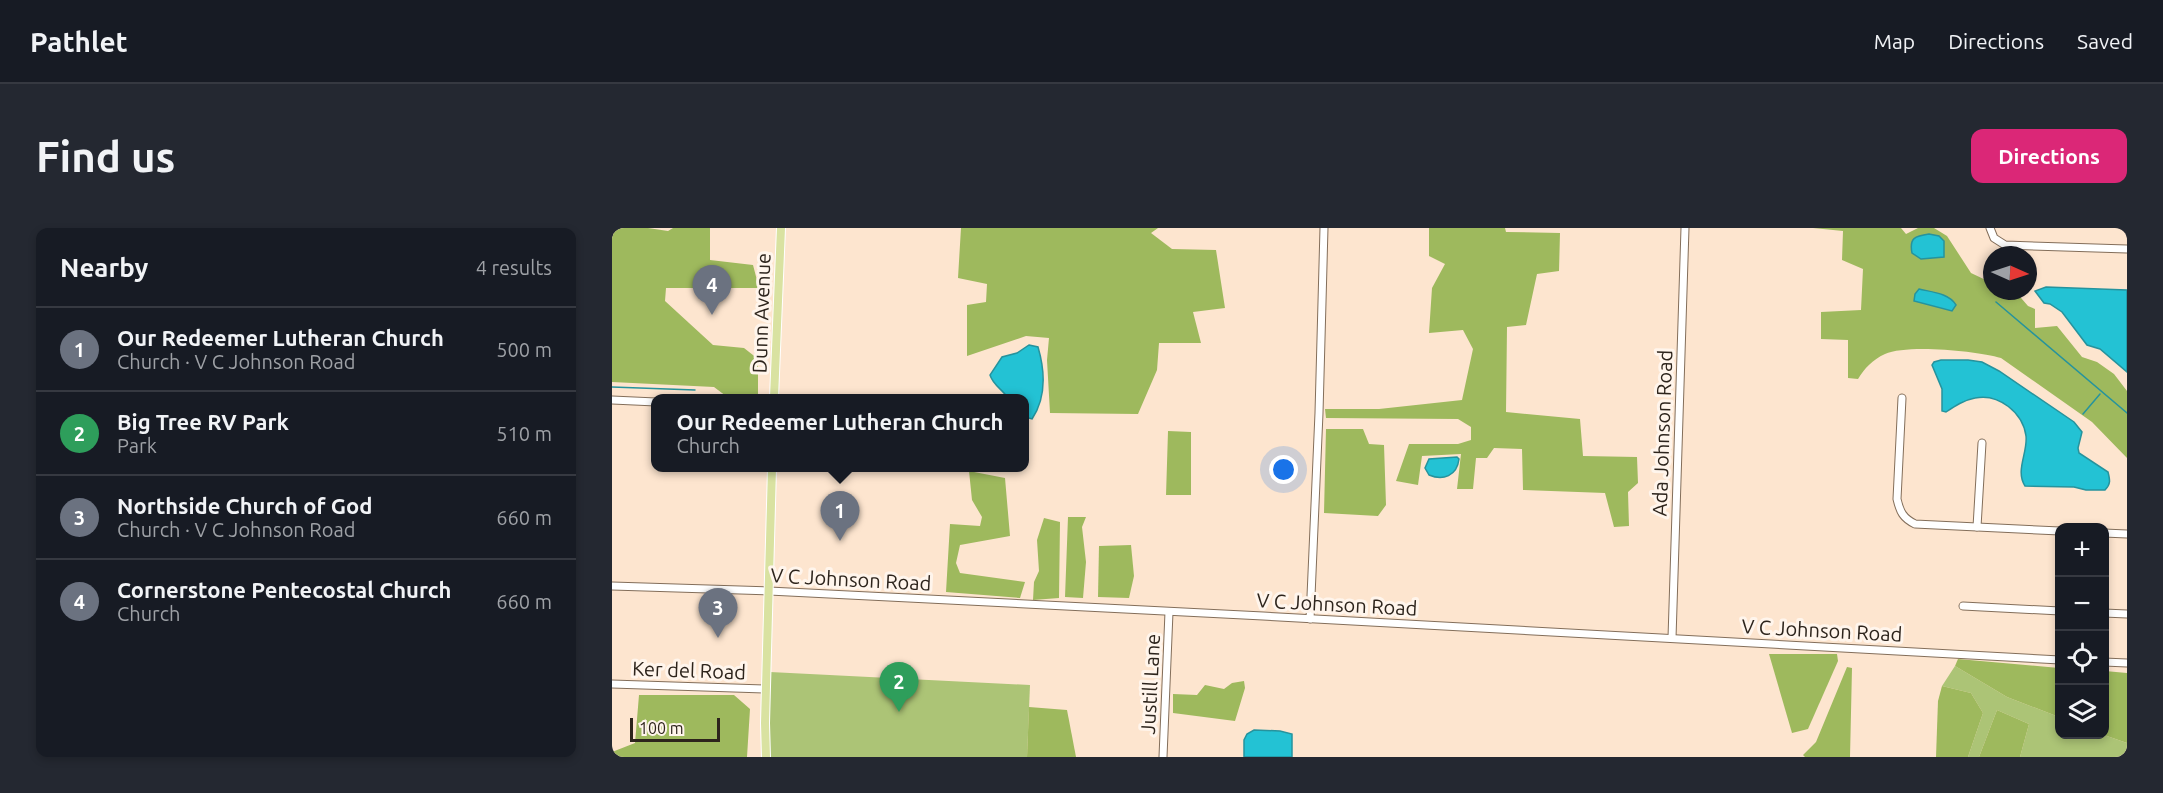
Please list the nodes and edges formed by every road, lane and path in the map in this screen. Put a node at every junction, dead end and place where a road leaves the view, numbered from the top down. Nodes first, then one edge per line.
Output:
1 (781, 228) edge
2 (1324, 228) edge
3 (1685, 228) edge
4 (1990, 228) edge
5 (2127, 249) edge
6 (774, 394) edge
7 (1902, 398) dead end
8 (612, 400) edge
9 (651, 402) edge
10 (1982, 443) dead end
11 (772, 472) edge
12 (1977, 527) junction
13 (2055, 531) edge
14 (2109, 533) edge
15 (2127, 534) edge
16 (612, 586) edge
17 (769, 591) junction
18 (1963, 606) dead end
19 (2055, 611) edge
20 (1169, 612) junction
21 (2109, 613) edge
22 (2127, 614) edge
23 (1310, 619) junction
24 (1672, 638) junction
25 (2055, 660) edge
26 (2109, 662) edge
27 (2127, 663) edge
28 (612, 684) edge
29 (765, 689) junction
30 (765, 757) edge
31 (1163, 757) edge

1 - 6 main road, Dunn Avenue
2 - 23 street
3 - 24 street, Ada Johnson Road
4 - 5 street
7 - 12 street
8 - 9 street
10 - 12 street
11 - 17 main road
12 - 13 street
14 - 15 street
16 - 17 street, V C Johnson Road
17 - 20 street, V C Johnson Road
17 - 29 main road
18 - 19 street
20 - 23 street, V C Johnson Road
20 - 31 street, Justill Lane
21 - 22 street
23 - 24 street, V C Johnson Road
24 - 25 street, V C Johnson Road
26 - 27 street
28 - 29 street, Ker del Road
29 - 30 main road

